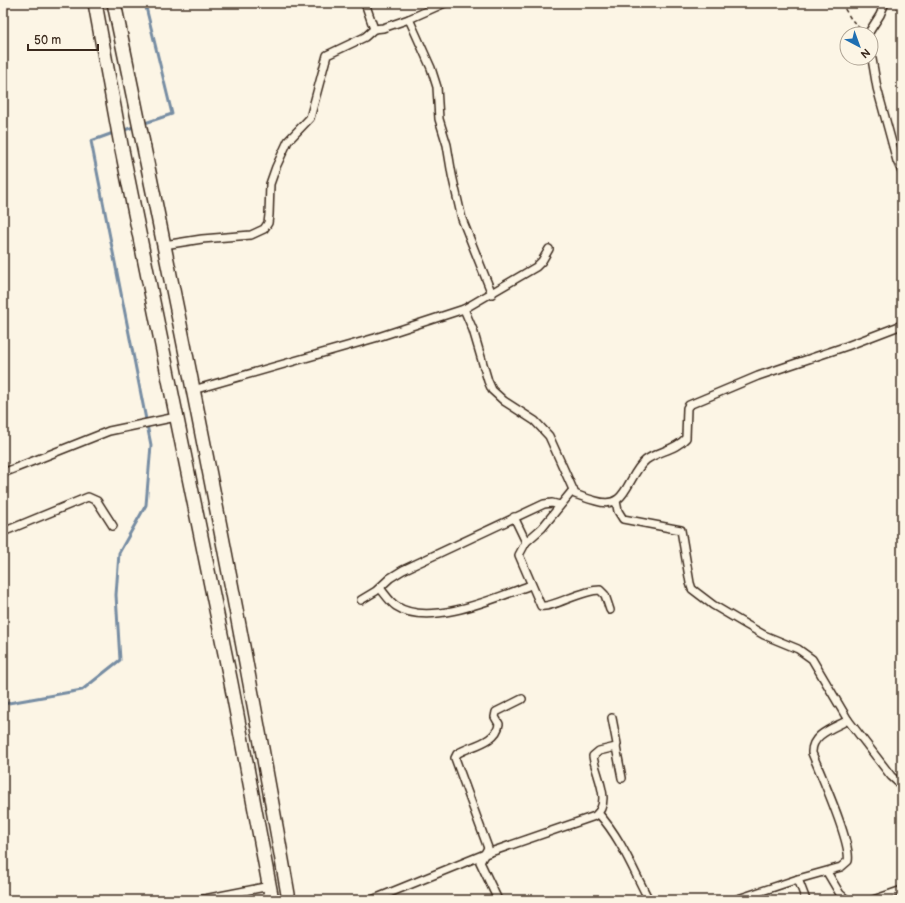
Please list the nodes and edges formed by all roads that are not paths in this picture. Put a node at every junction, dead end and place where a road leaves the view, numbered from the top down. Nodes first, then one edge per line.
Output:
1 (95, 3) edge
2 (114, 3) edge
3 (365, 3) edge
4 (446, 3) edge
5 (885, 3) edge
6 (409, 19) junction
7 (871, 26) edge
8 (374, 29) junction
9 (873, 66) edge
10 (902, 172) edge
11 (164, 245) junction
12 (549, 249) dead end
13 (492, 294) junction
14 (464, 309) junction
15 (902, 325) edge
16 (193, 390) junction
17 (176, 417) junction
18 (3, 473) edge
19 (573, 490) junction
20 (616, 501) junction
21 (560, 505) junction
22 (514, 517) junction
23 (113, 526) dead end
24 (3, 532) edge
25 (526, 542) junction
26 (531, 585) junction
27 (380, 588) junction
28 (361, 600) dead end
29 (610, 610) dead end
30 (522, 699) dead end
31 (612, 718) dead end
32 (848, 720) junction
33 (616, 748) junction
34 (622, 778) dead end
35 (902, 786) edge
36 (598, 813) junction
37 (485, 854) junction
38 (827, 872) junction
39 (798, 879) junction
40 (270, 886) junction
41 (902, 890) edge
42 (199, 900) edge
43 (272, 900) edge
44 (289, 900) edge
45 (372, 900) edge
46 (498, 900) edge
47 (649, 900) edge
48 (735, 900) edge
49 (806, 900) edge
50 (848, 900) edge
51 (873, 900) edge

1 - 17 highway
2 - 11 highway
3 - 8 street
4 - 6 street
5 - 7 street
6 - 8 street
6 - 13 street
8 - 11 street
9 - 10 street
11 - 16 highway
12 - 13 street
13 - 14 street
14 - 16 street
14 - 19 street
15 - 20 street
16 - 44 highway
17 - 18 street
17 - 40 highway
19 - 20 street
19 - 21 street
20 - 32 street
21 - 22 street
21 - 25 street
22 - 25 street
22 - 27 street
23 - 24 street
25 - 26 street
26 - 27 street
26 - 29 street
27 - 28 street
30 - 37 street
31 - 33 street
32 - 35 street
32 - 38 street
33 - 34 street
33 - 36 street
36 - 37 street
36 - 47 street
37 - 45 street
37 - 46 street
38 - 39 street
38 - 50 street
39 - 48 street
39 - 49 street
40 - 42 street
40 - 43 highway
41 - 51 street

